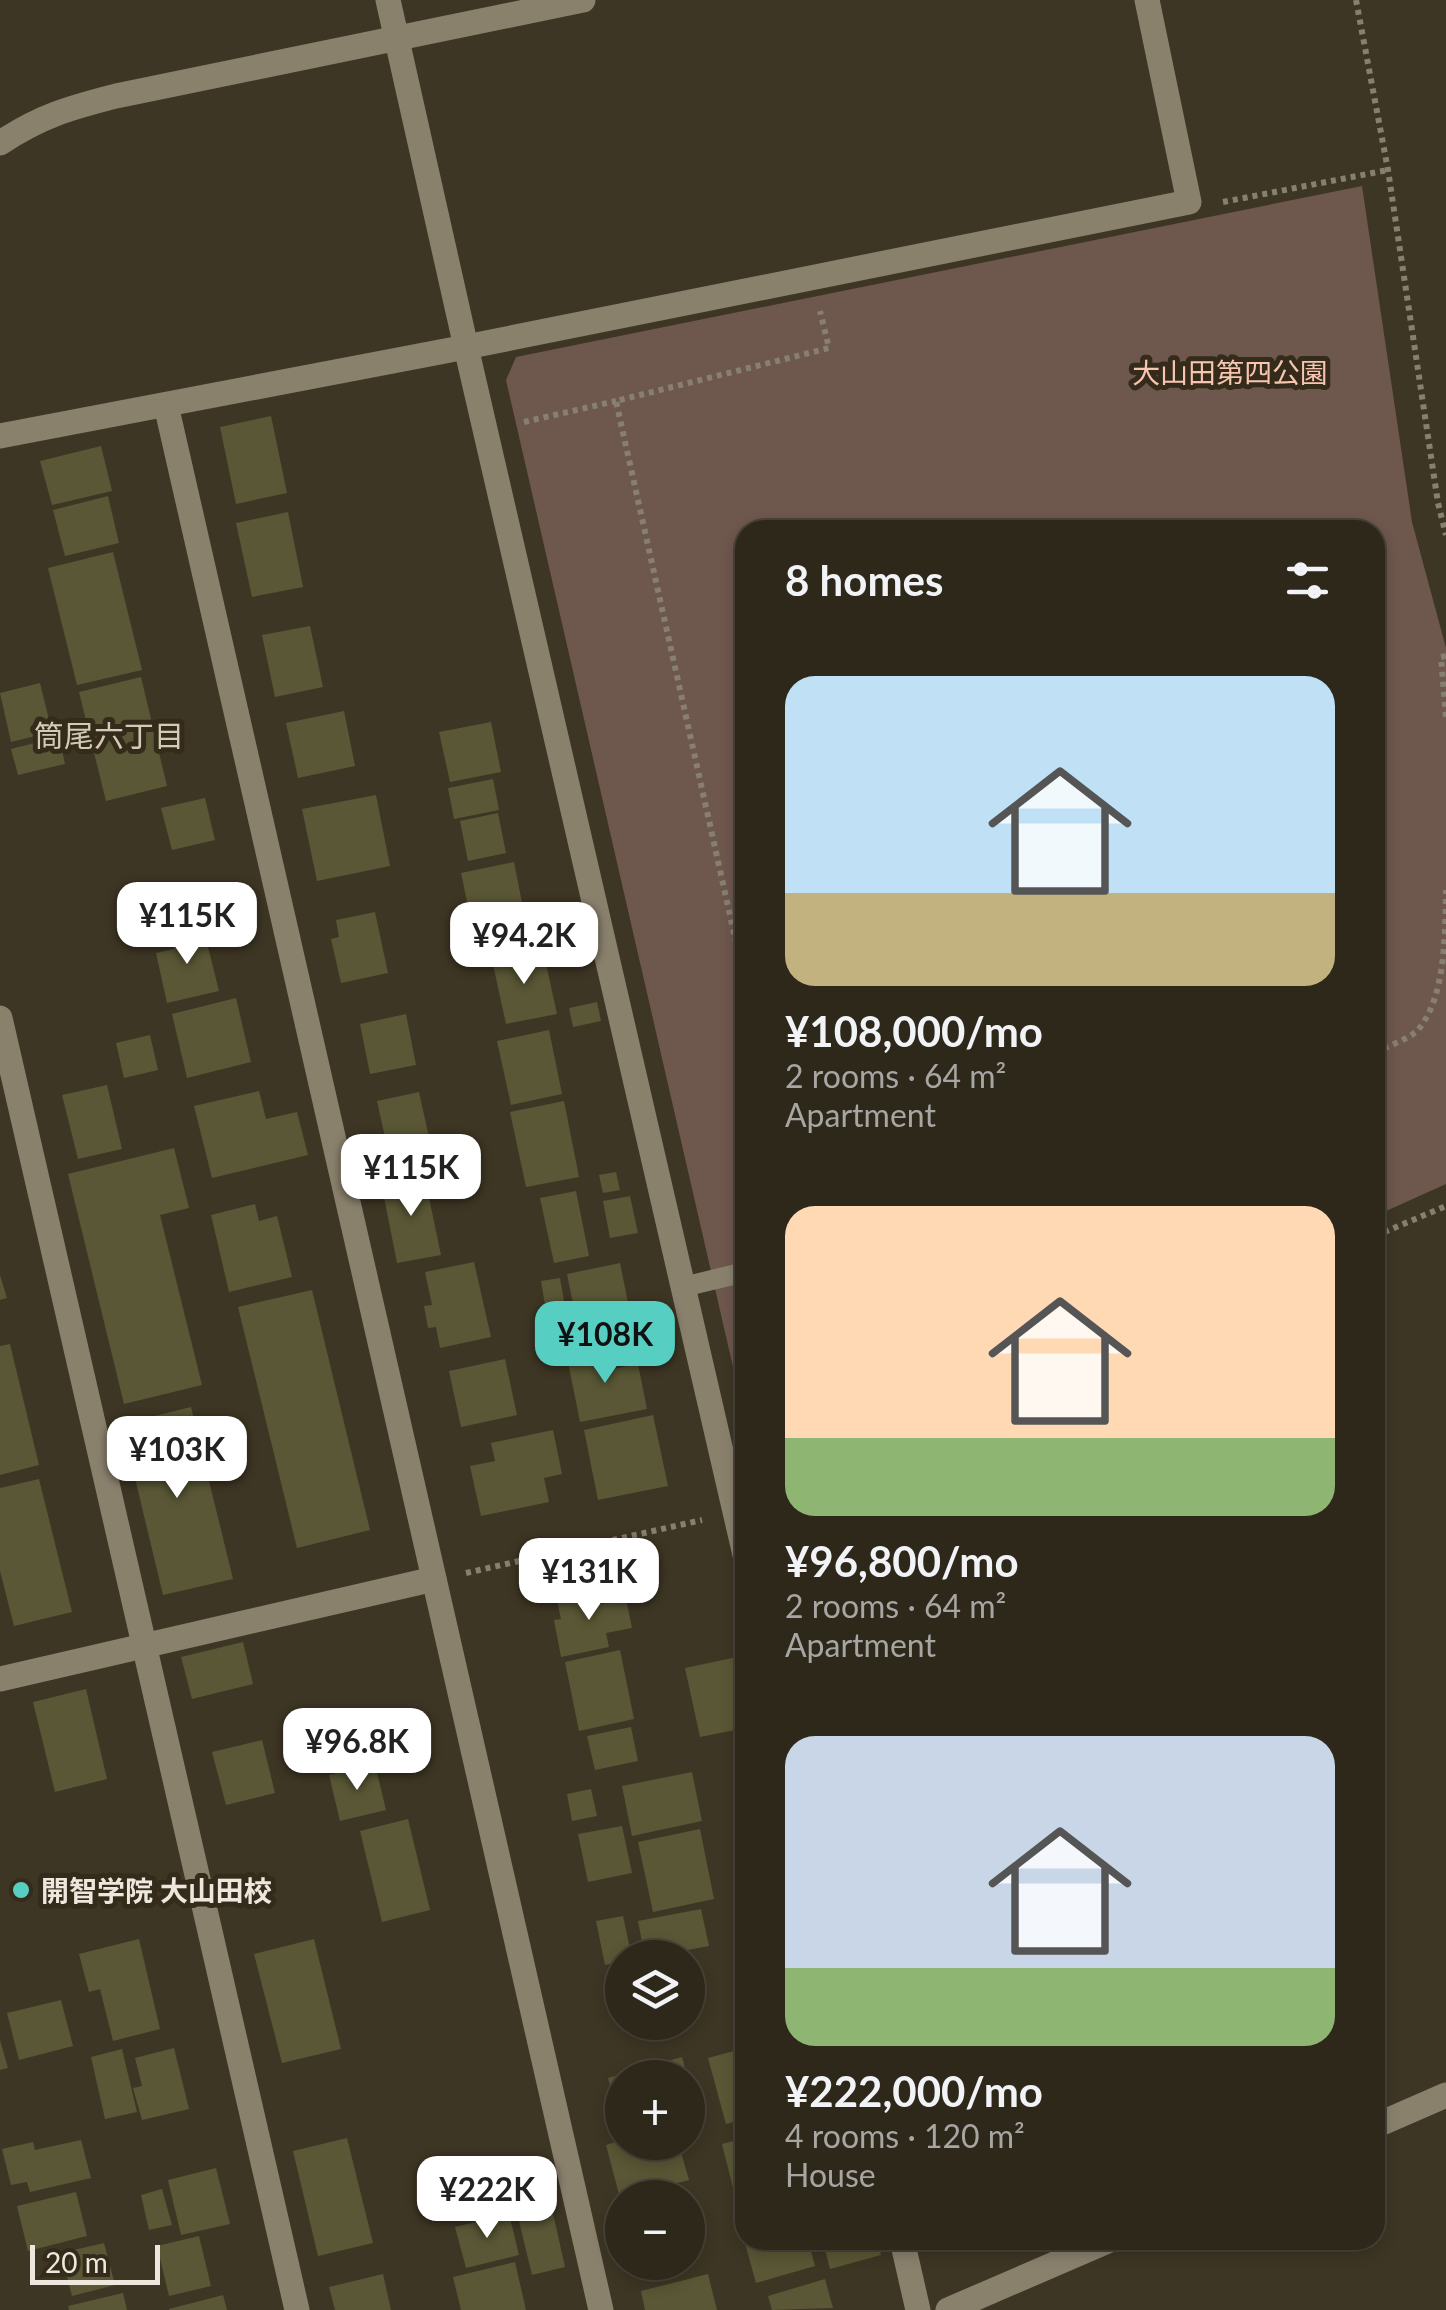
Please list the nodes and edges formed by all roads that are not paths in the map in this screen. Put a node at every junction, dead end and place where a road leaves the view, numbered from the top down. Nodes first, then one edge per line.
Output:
1 (388, 0) edge
2 (583, 0) edge
3 (1146, 0) edge
4 (397, 38) junction
5 (0, 142) edge
6 (466, 347) junction
7 (166, 405) junction
8 (0, 436) edge
9 (0, 1018) edge
10 (735, 1274) edge
11 (683, 1287) junction
12 (735, 1512) edge
13 (434, 1580) junction
14 (145, 1646) junction
15 (0, 1679) edge
16 (1446, 2095) edge
17 (1385, 2122) edge
18 (904, 2250) edge
19 (1087, 2250) edge
20 (296, 2310) edge
21 (602, 2310) edge
22 (918, 2310) edge
23 (948, 2310) edge

1 - 4 street
2 - 4 street
3 - 6 street
4 - 5 street
4 - 6 street
6 - 7 street
6 - 11 street
7 - 8 street
7 - 13 street
9 - 14 street
10 - 11 lane
11 - 12 street
13 - 14 street
13 - 21 street
14 - 15 street
14 - 20 street
16 - 17 street
18 - 22 street
19 - 23 street

